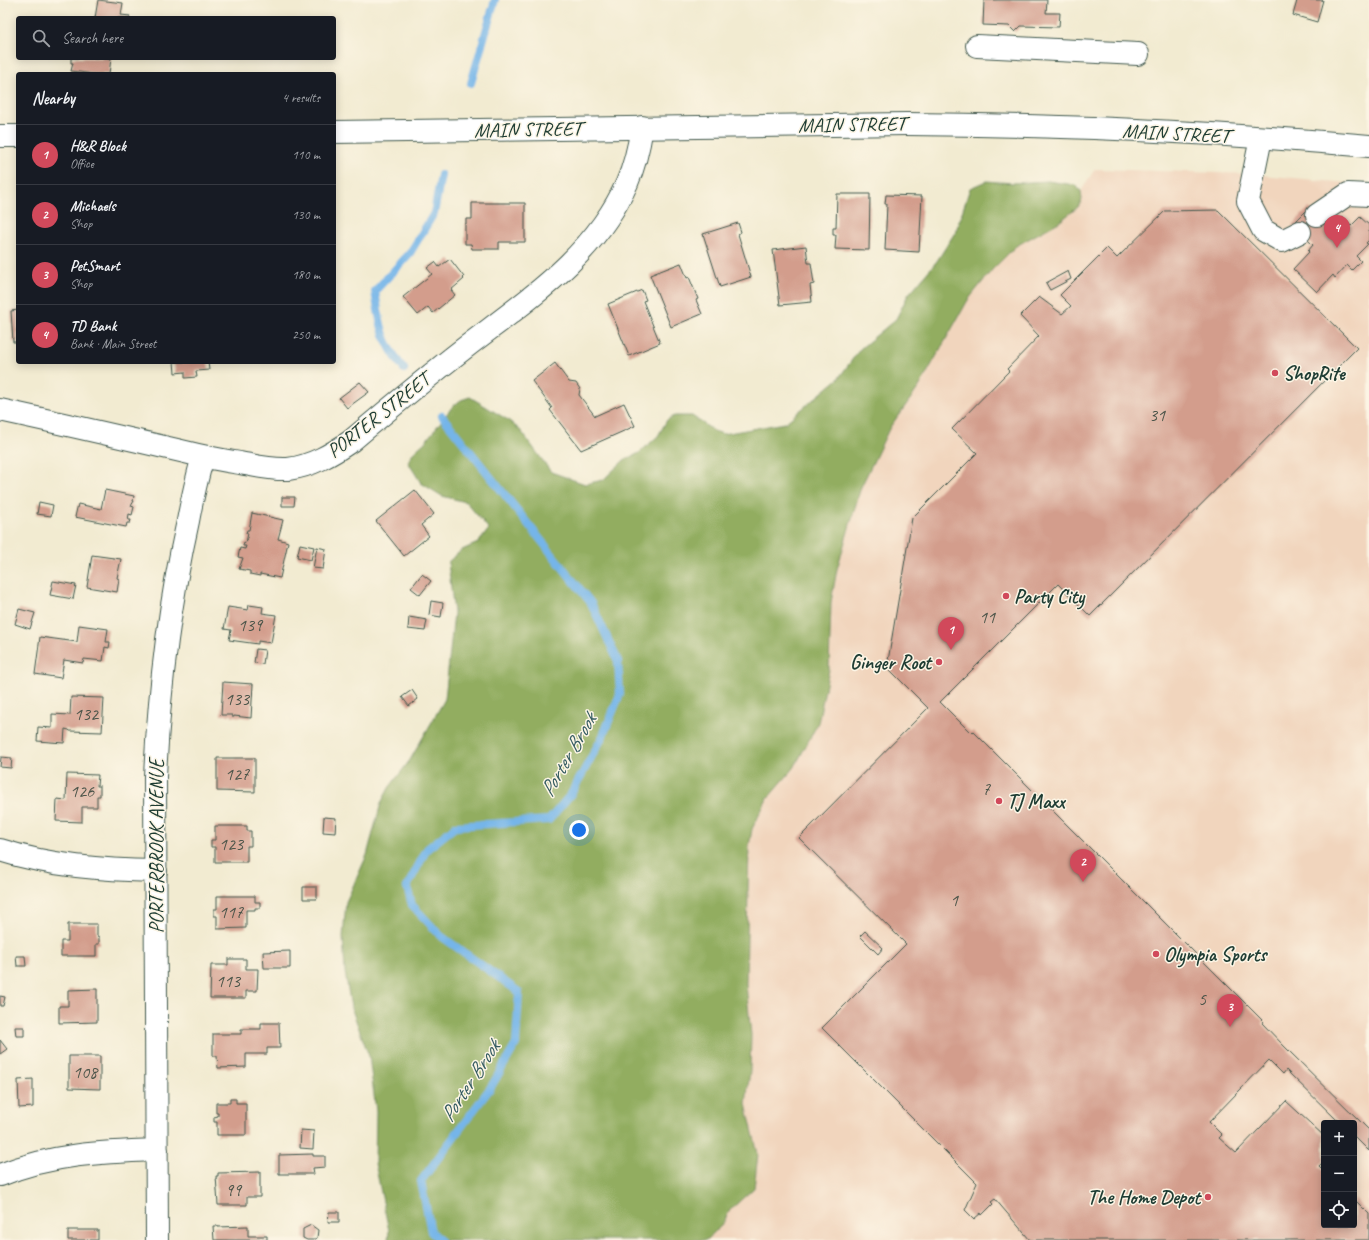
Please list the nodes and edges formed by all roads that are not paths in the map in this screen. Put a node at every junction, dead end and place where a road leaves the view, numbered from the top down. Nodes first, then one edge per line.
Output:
1 (977, 46) dead end
2 (1138, 54) dead end
3 (642, 127) junction
4 (336, 132) edge
5 (0, 136) edge
6 (16, 136) edge
7 (1261, 138) junction
8 (1369, 146) edge
9 (1369, 195) edge
10 (1317, 215) dead end
11 (1300, 232) dead end
12 (0, 410) edge
13 (203, 456) junction
14 (0, 850) edge
15 (156, 871) junction
16 (157, 1150) junction
17 (0, 1175) edge
18 (157, 1240) edge

1 - 2 street
3 - 4 street, MAIN STREET
3 - 7 street, MAIN STREET
3 - 13 street, PORTER STREET
5 - 6 street
7 - 8 street, MAIN STREET
7 - 11 street
9 - 10 street
12 - 13 street, PORTER STREET
13 - 15 street, PORTERBROOK AVENUE
14 - 15 street
15 - 16 street, PORTERBROOK AVENUE
16 - 17 street
16 - 18 street, PORTERBROOK AVENUE

